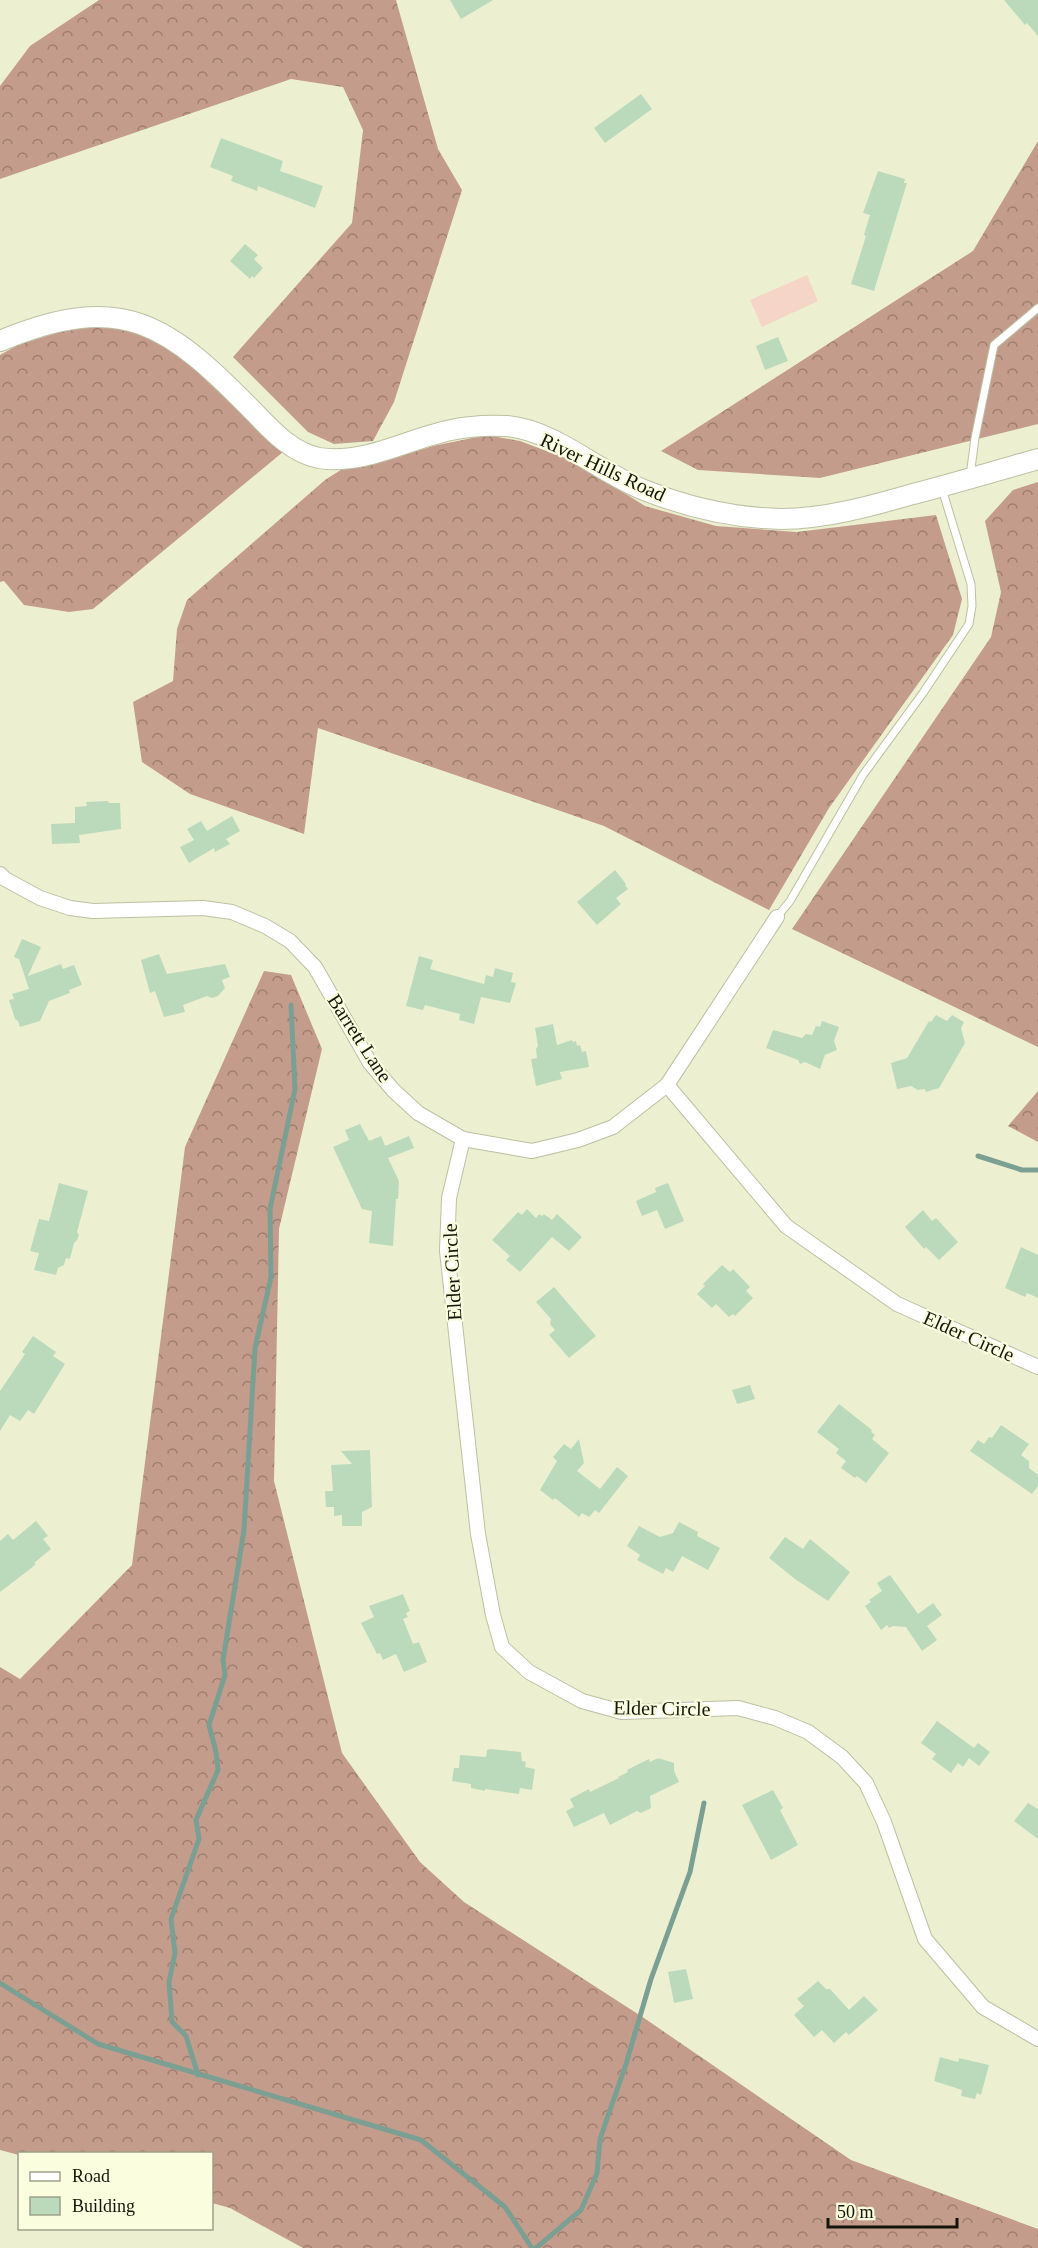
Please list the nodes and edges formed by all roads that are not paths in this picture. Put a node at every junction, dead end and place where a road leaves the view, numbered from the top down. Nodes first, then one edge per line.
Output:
1 (1038, 308) edge
2 (0, 341) edge
3 (1038, 459) edge
4 (970, 478) junction
5 (941, 486) junction
6 (2, 882) edge
7 (777, 917) joint
8 (667, 1084) junction
9 (464, 1139) junction
10 (1038, 1367) edge
11 (1038, 2039) edge

1 - 4 lane
2 - 5 street, River Hills Road
3 - 4 street, River Hills Road
4 - 5 street, River Hills Road
5 - 7 lane
6 - 9 street, Barrett Lane
7 - 8 street, Barrett Lane
8 - 9 street, Barrett Lane
8 - 10 street, Elder Circle
9 - 11 street, Elder Circle

